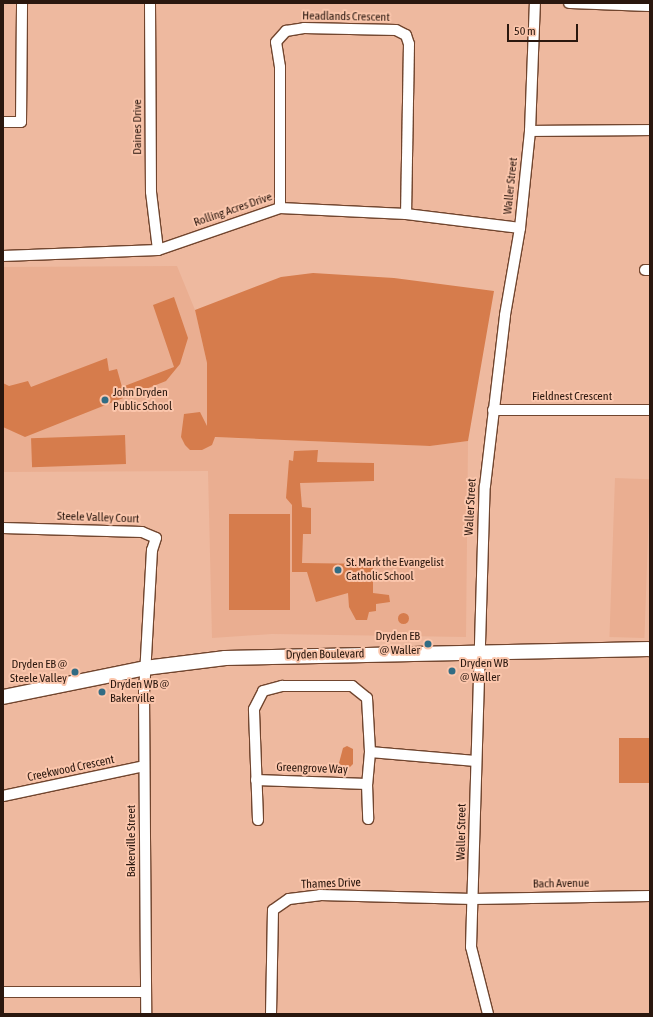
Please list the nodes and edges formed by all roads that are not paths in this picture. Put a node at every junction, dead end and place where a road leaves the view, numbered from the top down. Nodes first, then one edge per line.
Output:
1 (22, 3) edge
2 (150, 3) edge
3 (535, 3) edge
4 (569, 3) edge
5 (650, 6) edge
6 (3, 122) edge
7 (650, 130) edge
8 (530, 131) junction
9 (280, 208) junction
10 (406, 214) junction
11 (520, 228) junction
12 (158, 250) junction
13 (3, 256) edge
14 (493, 410) junction
15 (650, 410) edge
16 (3, 528) edge
17 (650, 649) edge
18 (478, 654) junction
19 (145, 668) junction
20 (3, 696) edge
21 (370, 752) junction
22 (476, 761) junction
23 (144, 766) junction
24 (256, 780) junction
25 (367, 784) junction
26 (3, 796) edge
27 (368, 819) dead end
28 (258, 820) dead end
29 (650, 896) edge
30 (473, 899) junction
31 (3, 992) edge
32 (146, 992) junction
33 (146, 1014) edge
34 (271, 1014) edge
35 (488, 1014) edge

1 - 6 street
2 - 12 street, Daines Drive
3 - 8 street, Waller Street
4 - 5 street
7 - 8 street
8 - 11 street, Waller Street
9 - 10 street, Rolling Acres Drive
9 - 10 street, Headlands Crescent
9 - 12 street, Rolling Acres Drive
10 - 11 street, Rolling Acres Drive
11 - 14 street, Waller Street
12 - 13 street, Rolling Acres Drive
14 - 15 street, Fieldnest Crescent
14 - 18 street, Waller Street
16 - 19 street, Steele Valley Court
17 - 18 street, Dryden Boulevard
18 - 19 street, Dryden Boulevard
18 - 22 street, Waller Street
19 - 20 street, Dryden Boulevard
19 - 23 street, Bakerville Street
21 - 22 street
21 - 24 street
21 - 25 street
22 - 30 street, Waller Street
23 - 26 street, Creekwood Crescent
23 - 32 street, Bakerville Street
24 - 25 street, Greengrove Way
24 - 28 street
25 - 27 street
29 - 30 street, Bach Avenue
30 - 34 street, Thames Drive
30 - 35 street, Waller Street
31 - 32 street
32 - 33 street, Bakerville Street

